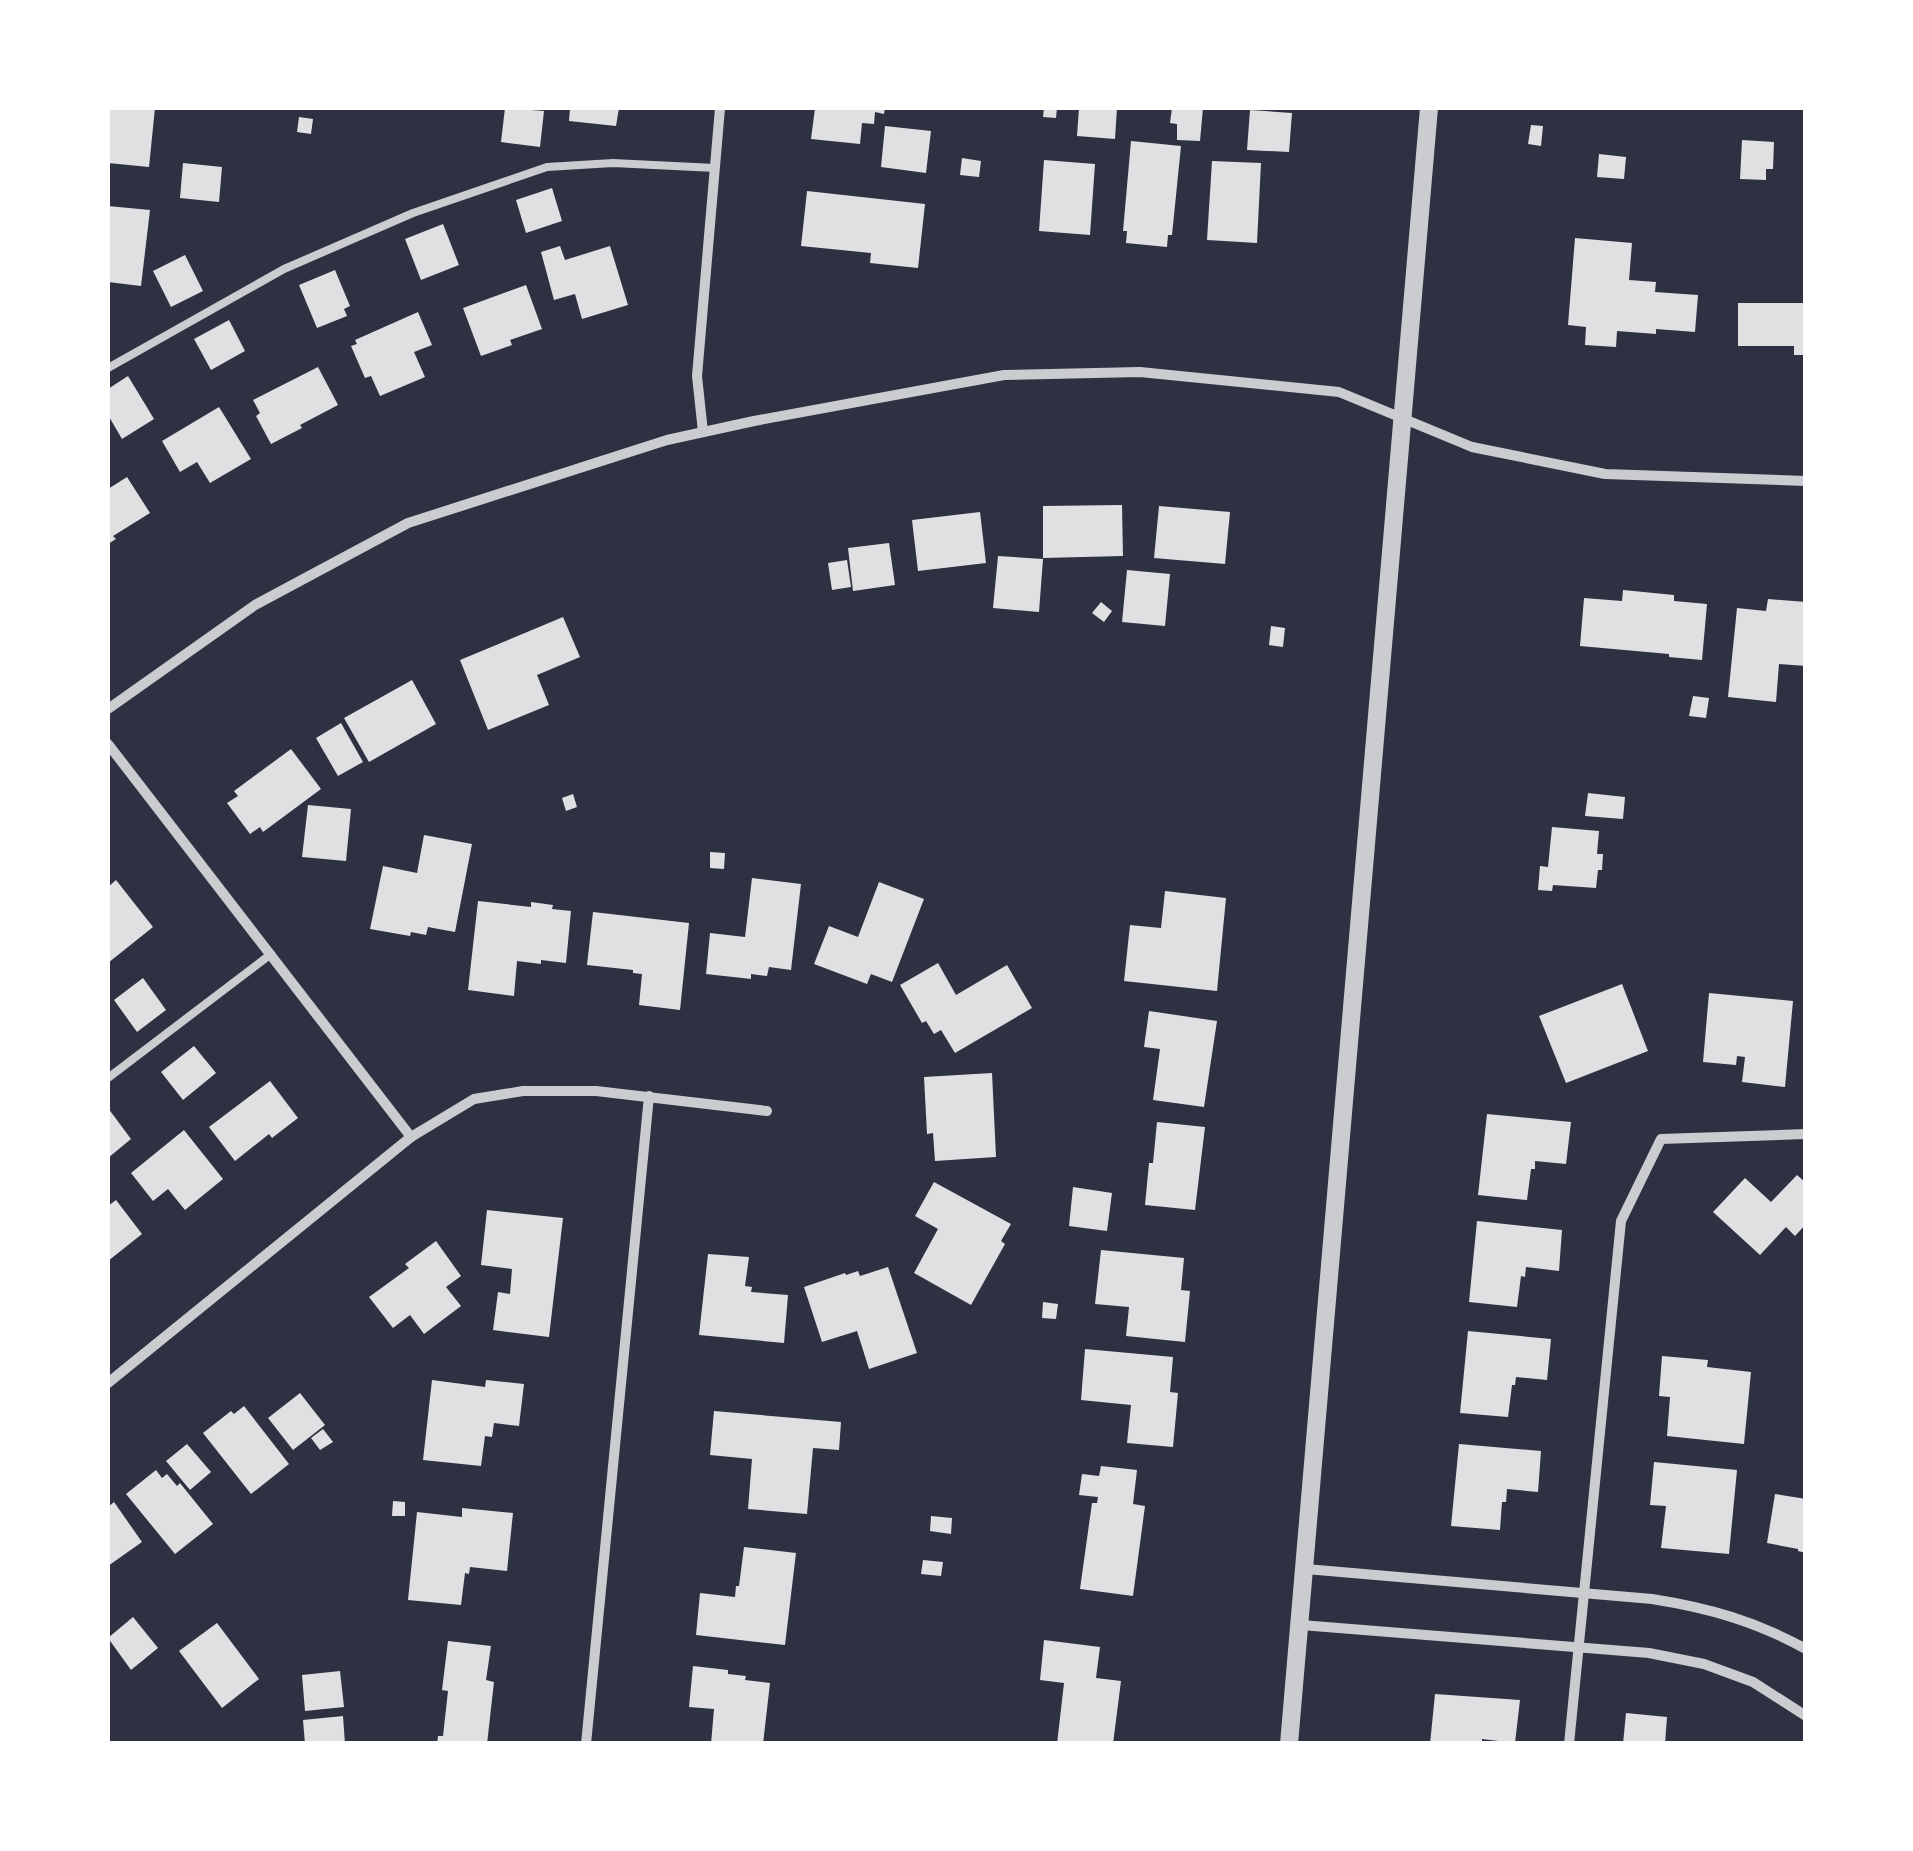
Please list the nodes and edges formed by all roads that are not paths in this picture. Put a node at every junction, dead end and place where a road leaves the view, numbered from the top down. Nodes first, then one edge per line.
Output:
1 (720, 108) edge
2 (1428, 108) edge
3 (715, 168) junction
4 (108, 368) edge
5 (1401, 418) junction
6 (703, 432) junction
7 (1806, 481) edge
8 (108, 709) edge
9 (108, 744) edge
10 (272, 954) junction
11 (108, 1078) edge
12 (649, 1096) junction
13 (767, 1111) dead end
14 (1806, 1134) edge
15 (410, 1138) junction
16 (108, 1384) edge
17 (1306, 1569) junction
18 (1584, 1593) junction
19 (1301, 1625) junction
20 (1578, 1648) junction
21 (1806, 1649) edge
22 (1806, 1716) edge
23 (586, 1744) edge
24 (1289, 1744) edge
25 (1569, 1744) edge

1 - 3 street
2 - 5 street
3 - 4 lane
3 - 6 street
5 - 6 street
5 - 7 street
5 - 17 street
6 - 8 street
9 - 10 street
10 - 11 lane
10 - 15 street
12 - 13 street
12 - 15 street
12 - 23 street
14 - 18 street
15 - 16 street
17 - 18 street
17 - 19 street
18 - 20 street
18 - 21 street
19 - 20 street
19 - 24 street
20 - 22 street
20 - 25 street

